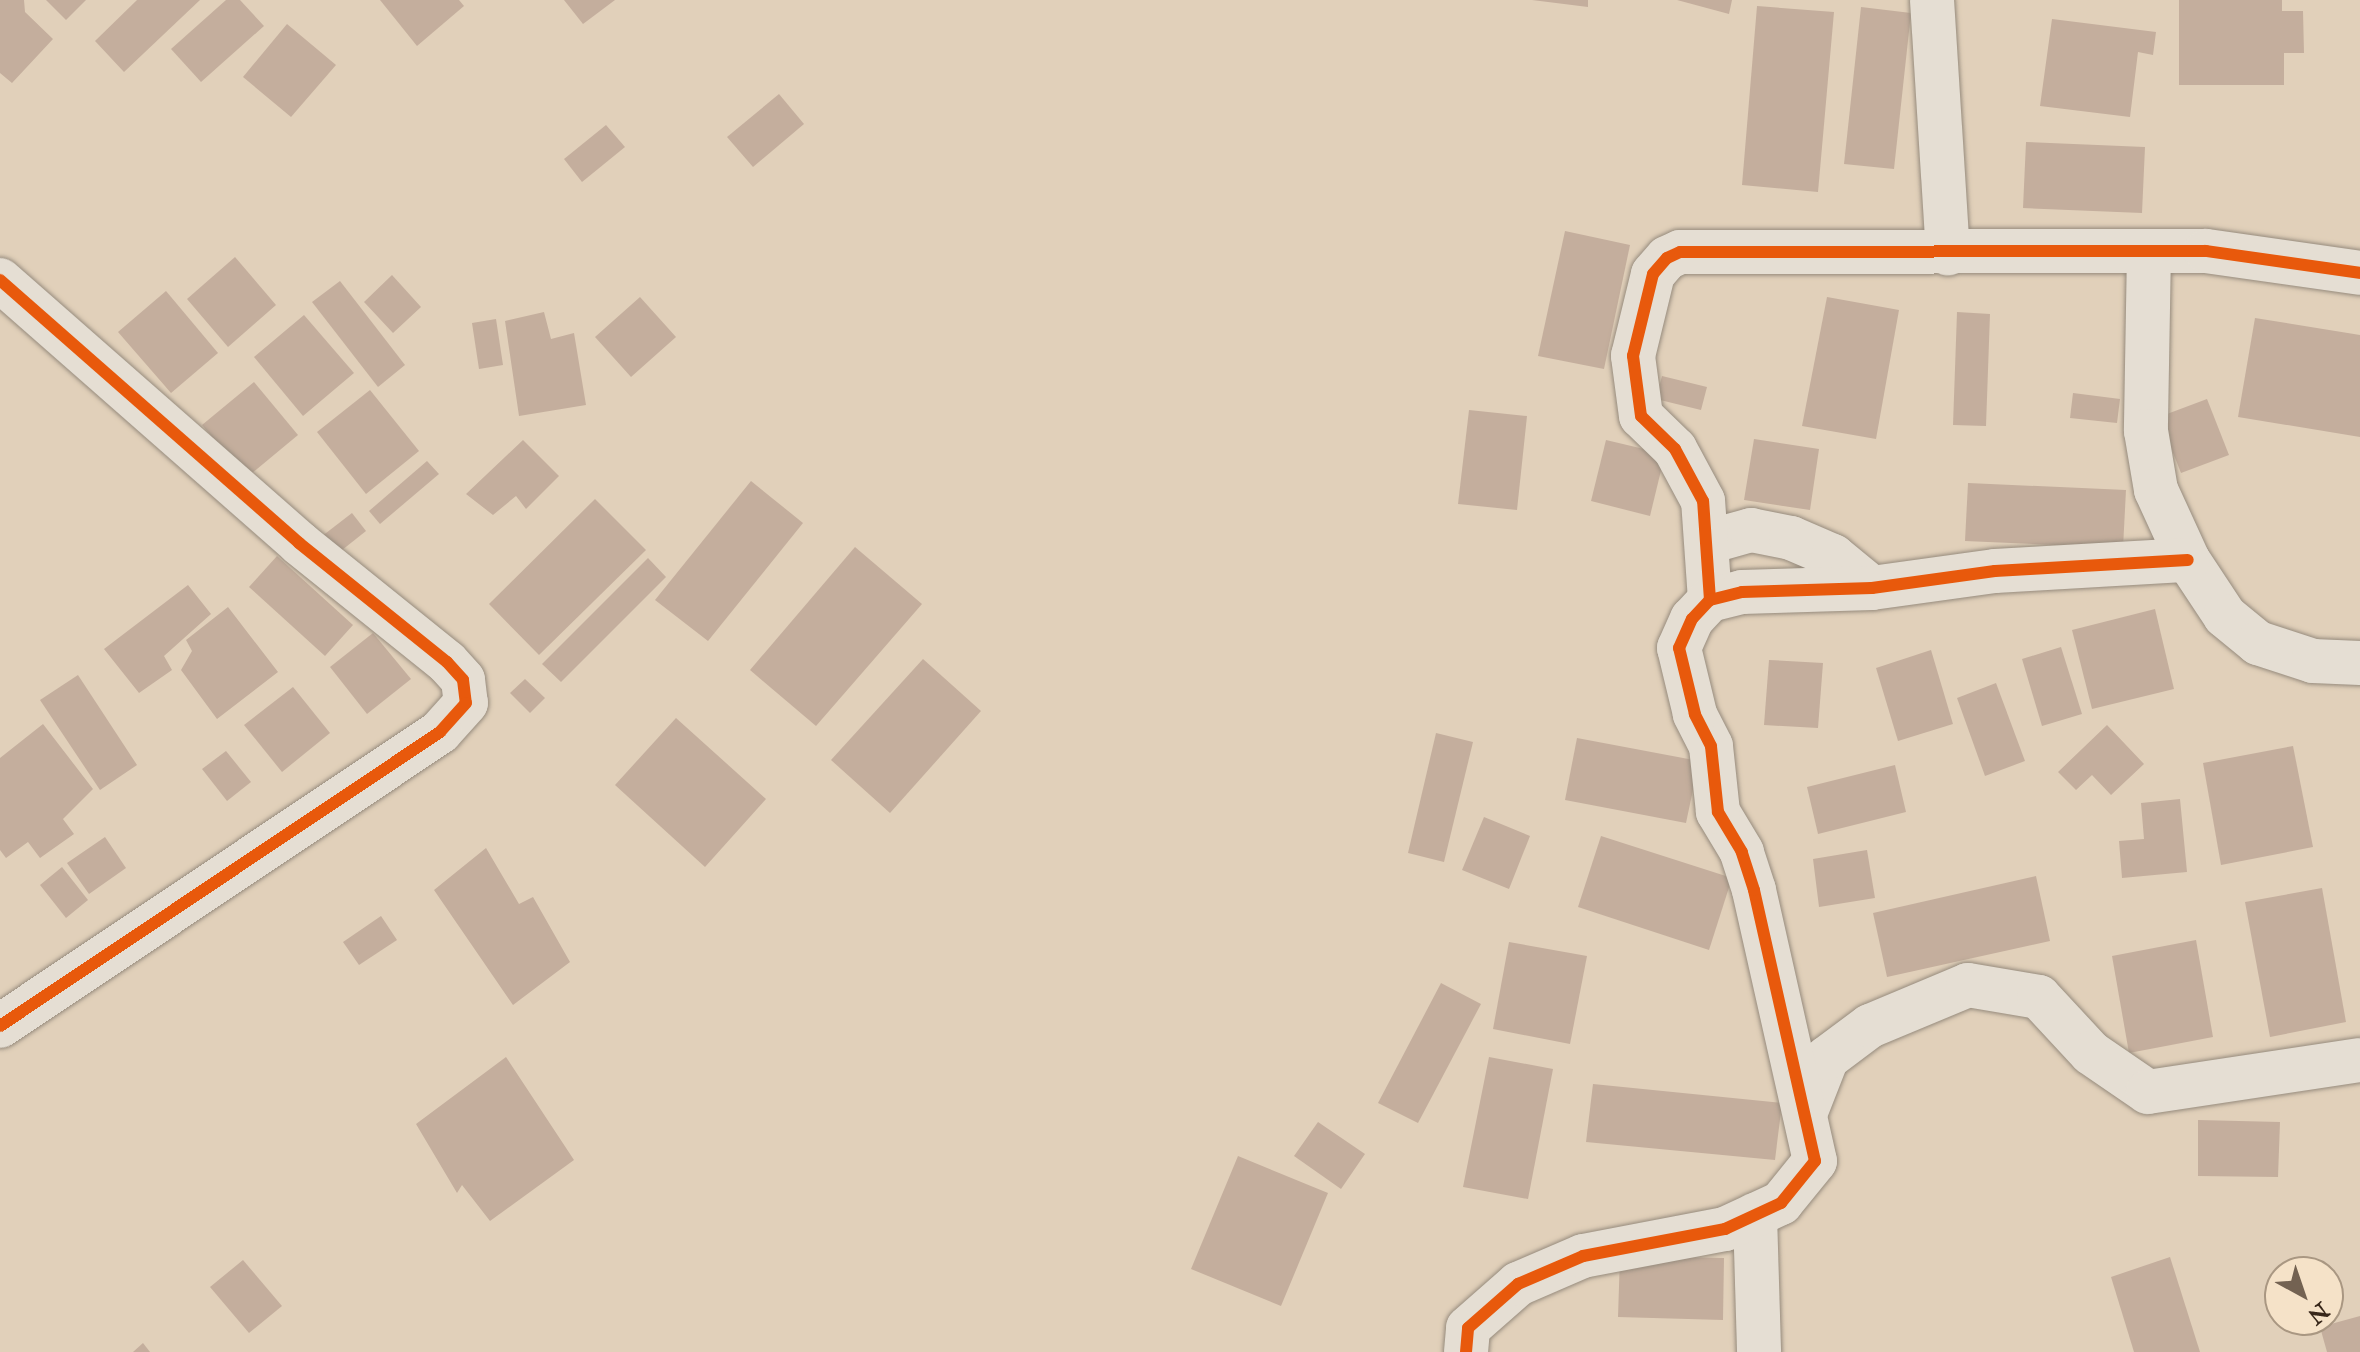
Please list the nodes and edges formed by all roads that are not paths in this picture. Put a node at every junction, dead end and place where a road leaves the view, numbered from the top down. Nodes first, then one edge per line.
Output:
1 (1932, 0) edge
2 (2149, 251) junction
3 (1948, 253) junction
4 (2360, 273) edge
5 (0, 280) edge
6 (1708, 542) junction
7 (2188, 560) junction
8 (1872, 588) junction
9 (1710, 600) junction
10 (2360, 663) edge
11 (0, 1026) edge
12 (2360, 1060) edge
13 (1807, 1109) junction
14 (1755, 1215) junction
15 (1466, 1352) edge
16 (1759, 1352) edge

1 - 3 street
2 - 3 street
2 - 4 street
2 - 7 street
3 - 6 street
5 - 11 street
6 - 8 street
6 - 9 street
7 - 8 street
7 - 10 street
8 - 9 street
9 - 13 street
12 - 13 street
13 - 14 street
14 - 15 street
14 - 16 street

